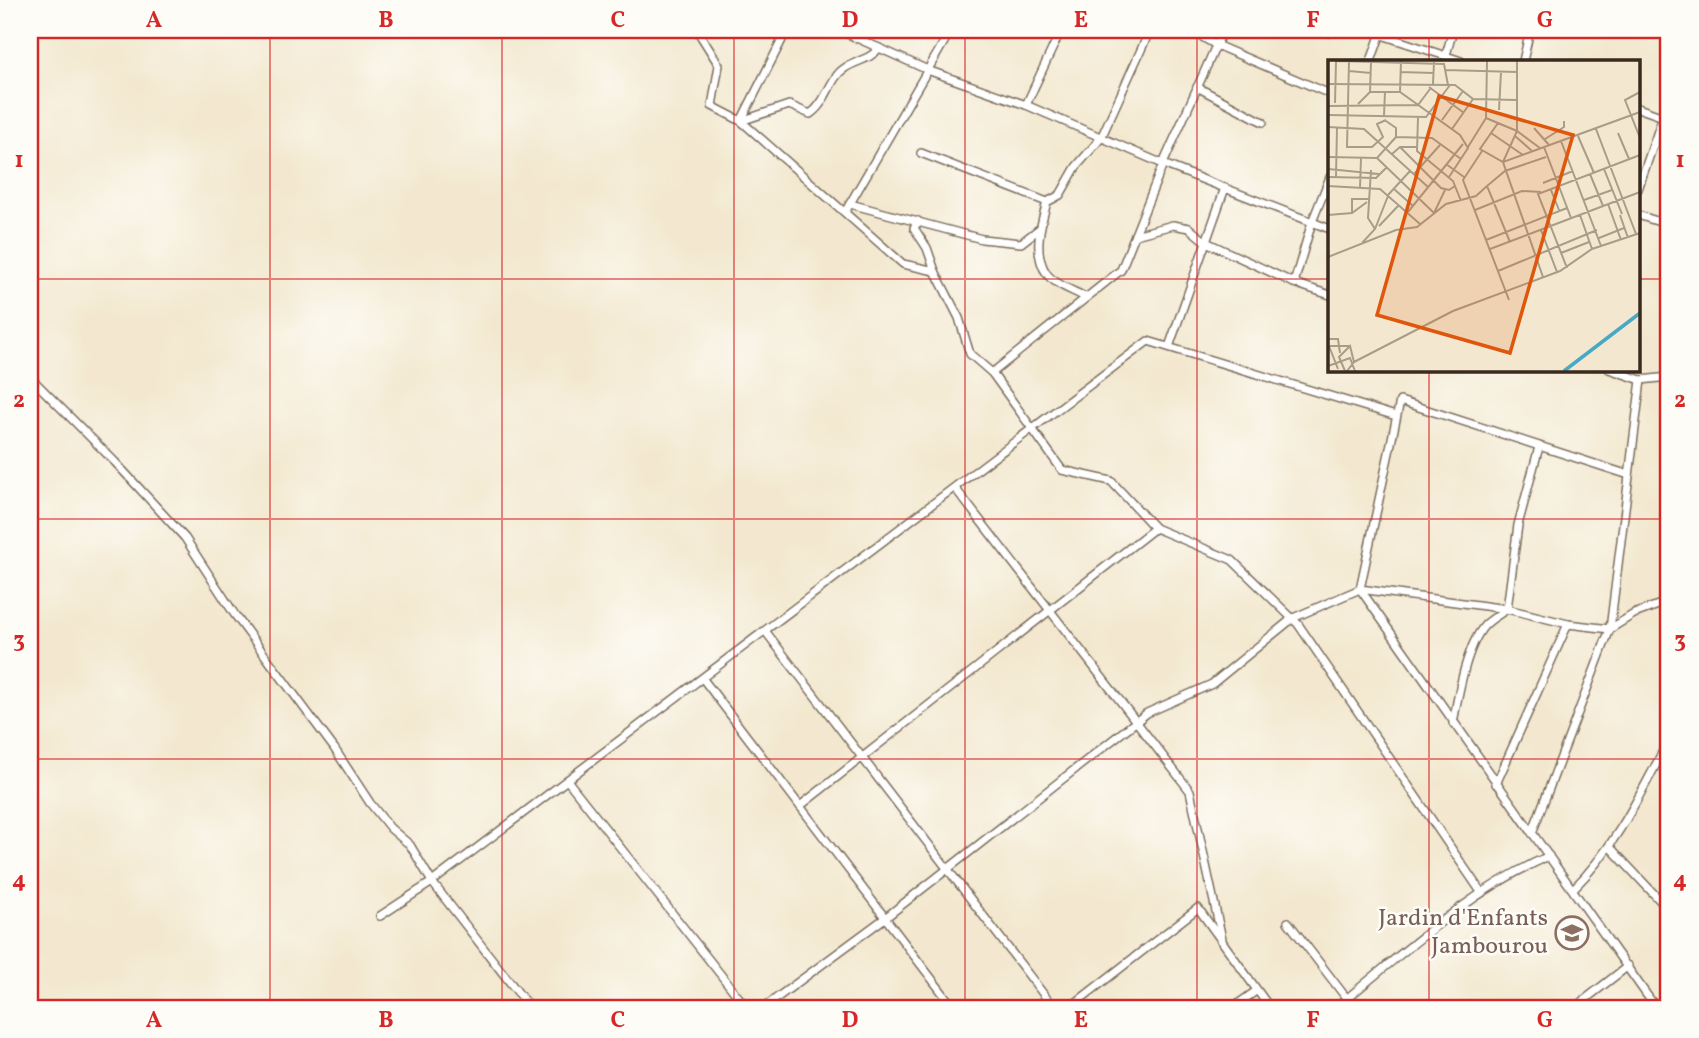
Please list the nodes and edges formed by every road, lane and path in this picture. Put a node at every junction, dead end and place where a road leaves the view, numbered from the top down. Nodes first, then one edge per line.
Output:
1 (697, 30) edge
2 (786, 30) edge
3 (839, 30) edge
4 (863, 30) edge
5 (951, 30) edge
6 (1061, 30) edge
7 (1150, 30) edge
8 (1190, 30) edge
9 (1223, 30) edge
10 (1453, 30) edge
11 (1530, 30) edge
12 (1382, 32) edge
13 (859, 39) junction
14 (1216, 44) junction
15 (879, 48) junction
16 (1446, 55) junction
17 (1371, 60) edge
18 (1458, 60) edge
19 (1523, 60) edge
20 (930, 71) junction
21 (1197, 88) junction
22 (1328, 93) edge
23 (1669, 99) edge
24 (1026, 105) junction
25 (1640, 109) edge
26 (1666, 118) edge
27 (741, 121) junction
28 (1264, 122) dead end
29 (1101, 138) junction
30 (921, 153) dead end
31 (1163, 164) junction
32 (1328, 182) edge
33 (1640, 184) edge
34 (1225, 188) junction
35 (1047, 202) junction
36 (850, 204) junction
37 (845, 212) junction
38 (1640, 216) edge
39 (918, 221) junction
40 (1312, 222) junction
41 (1669, 225) edge
42 (1328, 228) edge
43 (1039, 229) junction
44 (1135, 235) junction
45 (1206, 242) junction
46 (936, 271) junction
47 (1294, 282) junction
48 (1328, 294) edge
49 (1085, 297) junction
50 (1169, 347) junction
51 (1615, 371) edge
52 (992, 373) junction
53 (30, 377) edge
54 (1669, 377) edge
55 (1641, 380) junction
56 (1396, 416) junction
57 (1031, 430) junction
58 (1539, 447) junction
59 (1629, 475) junction
60 (955, 488) junction
61 (1156, 527) junction
62 (1360, 589) junction
63 (1669, 601) edge
64 (1507, 609) junction
65 (1050, 610) junction
66 (1293, 618) junction
67 (1567, 624) junction
68 (1611, 629) junction
69 (766, 632) junction
70 (703, 679) junction
71 (1136, 722) junction
72 (1453, 723) junction
73 (1664, 750) dead end
74 (862, 757) junction
75 (567, 780) junction
76 (1496, 784) junction
77 (800, 806) junction
78 (1532, 833) junction
79 (1609, 846) junction
80 (1549, 856) junction
81 (947, 868) junction
82 (432, 881) junction
83 (1573, 889) junction
84 (1481, 892) junction
85 (1669, 910) edge
86 (380, 916) dead end
87 (885, 918) junction
88 (1288, 922) dead end
89 (1222, 939) junction
90 (1628, 966) junction
91 (1256, 991) junction
92 (1346, 999) junction
93 (949, 1006) edge
94 (530, 1008) edge
95 (747, 1008) edge
96 (763, 1008) edge
97 (1054, 1008) edge
98 (1069, 1008) edge
99 (1232, 1008) edge
100 (1270, 1008) edge
101 (1335, 1008) edge
102 (1354, 1008) edge
103 (1574, 1008) edge
104 (1657, 1008) edge

1 - 27 street
2 - 27 street
3 - 13 street
4 - 13 street
5 - 20 street
6 - 24 street
7 - 29 street
8 - 14 street
9 - 14 street
10 - 16 street
11 - 19 street
12 - 16 street
12 - 17 street
13 - 15 street
14 - 21 street
14 - 22 street
15 - 20 street
15 - 27 street
16 - 18 street
20 - 24 street
20 - 36 street
21 - 28 street
21 - 31 street
23 - 26 street
24 - 29 street
25 - 26 street
26 - 33 street
27 - 37 street
29 - 31 street
29 - 35 street
30 - 35 street
31 - 34 street
31 - 44 street
32 - 40 street
34 - 40 street
34 - 45 street
35 - 43 street
36 - 37 street
36 - 39 street
37 - 46 street
38 - 41 street
39 - 43 street
39 - 46 street
40 - 42 street
40 - 47 street
43 - 49 street
44 - 45 street
44 - 49 street
45 - 47 street
45 - 50 street
46 - 52 street
47 - 48 street
49 - 52 street
50 - 56 street
50 - 57 street
51 - 55 street
52 - 57 street
53 - 82 street
54 - 55 street
55 - 59 street
56 - 58 street
56 - 62 street
57 - 60 street
57 - 61 street
58 - 59 street
58 - 64 street
59 - 68 street
60 - 65 street
60 - 69 street
61 - 65 street
61 - 66 street
62 - 64 street
62 - 66 street
62 - 72 street
63 - 68 street
64 - 67 street
64 - 72 street
65 - 71 street
65 - 74 street
66 - 71 street
66 - 84 street
67 - 68 street
67 - 76 street
68 - 78 street
69 - 70 street
69 - 74 street
70 - 75 street
70 - 77 street
71 - 81 street
71 - 89 street
72 - 76 street
73 - 79 street
74 - 77 street
74 - 81 street
75 - 82 street
75 - 95 street
76 - 78 street
77 - 87 street
78 - 80 street
79 - 83 street
79 - 85 street
80 - 83 street
80 - 84 street
81 - 87 street
81 - 97 street
82 - 86 street
82 - 94 street
83 - 90 street
84 - 92 street
87 - 93 street
87 - 96 street
88 - 92 street
89 - 91 street
89 - 98 street
90 - 103 street
90 - 104 street
91 - 99 street
91 - 100 street
92 - 101 street
92 - 102 street

